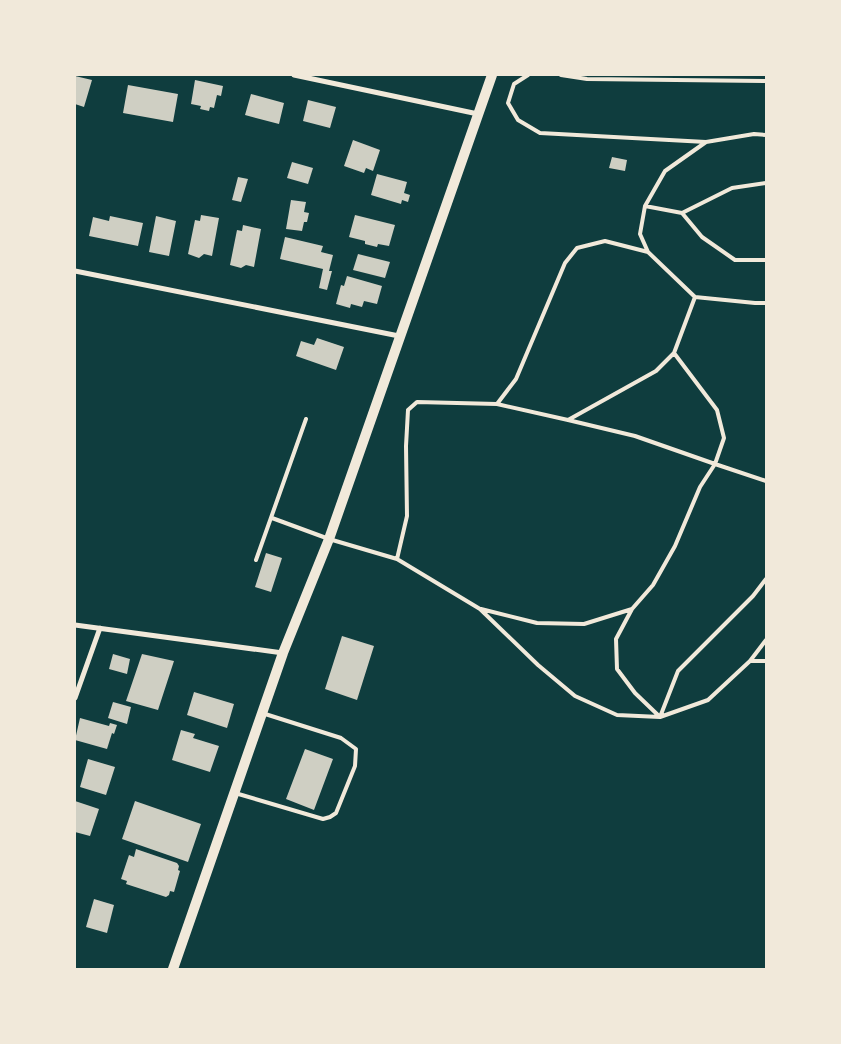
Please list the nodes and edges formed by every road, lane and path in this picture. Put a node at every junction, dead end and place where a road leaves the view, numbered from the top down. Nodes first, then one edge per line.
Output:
1 (294, 75) edge
2 (492, 75) edge
3 (528, 75) edge
4 (560, 75) edge
5 (588, 77) edge
6 (766, 81) edge
7 (478, 114) junction
8 (766, 135) edge
9 (706, 142) junction
10 (766, 183) edge
11 (645, 206) junction
12 (682, 213) junction
13 (648, 252) junction
14 (766, 260) edge
15 (75, 271) edge
16 (694, 297) junction
17 (766, 303) edge
18 (399, 336) junction
19 (674, 353) junction
20 (497, 404) junction
21 (306, 419) dead end
22 (568, 420) junction
23 (715, 464) junction
24 (766, 481) edge
25 (272, 518) junction
26 (329, 539) junction
27 (256, 560) dead end
28 (397, 560) junction
29 (766, 579) edge
30 (480, 609) junction
31 (632, 609) junction
32 (75, 625) edge
33 (100, 628) junction
34 (766, 640) edge
35 (283, 653) junction
36 (750, 661) junction
37 (766, 661) edge
38 (75, 698) edge
39 (262, 713) junction
40 (660, 717) junction
41 (234, 793) junction
42 (173, 969) edge

1 - 7 street
2 - 7 main road
3 - 9 lane
4 - 5 lane
5 - 6 lane
7 - 18 main road
8 - 9 lane
9 - 11 lane
10 - 12 lane
11 - 12 lane
11 - 13 lane
12 - 14 lane
13 - 16 lane
13 - 20 lane
15 - 18 street
16 - 17 lane
16 - 19 lane
18 - 26 main road
19 - 22 lane
19 - 23 lane
20 - 22 lane
20 - 28 lane
21 - 25 lane
22 - 23 lane
23 - 24 lane
23 - 31 lane
25 - 26 lane
25 - 27 lane
26 - 28 lane
26 - 35 main road
28 - 30 lane
29 - 40 lane
30 - 31 lane
30 - 40 lane
31 - 40 lane
32 - 33 street
33 - 35 street
33 - 38 street
34 - 36 lane
35 - 39 main road
36 - 37 lane
36 - 40 lane
39 - 41 main road
39 - 41 lane
41 - 42 main road

